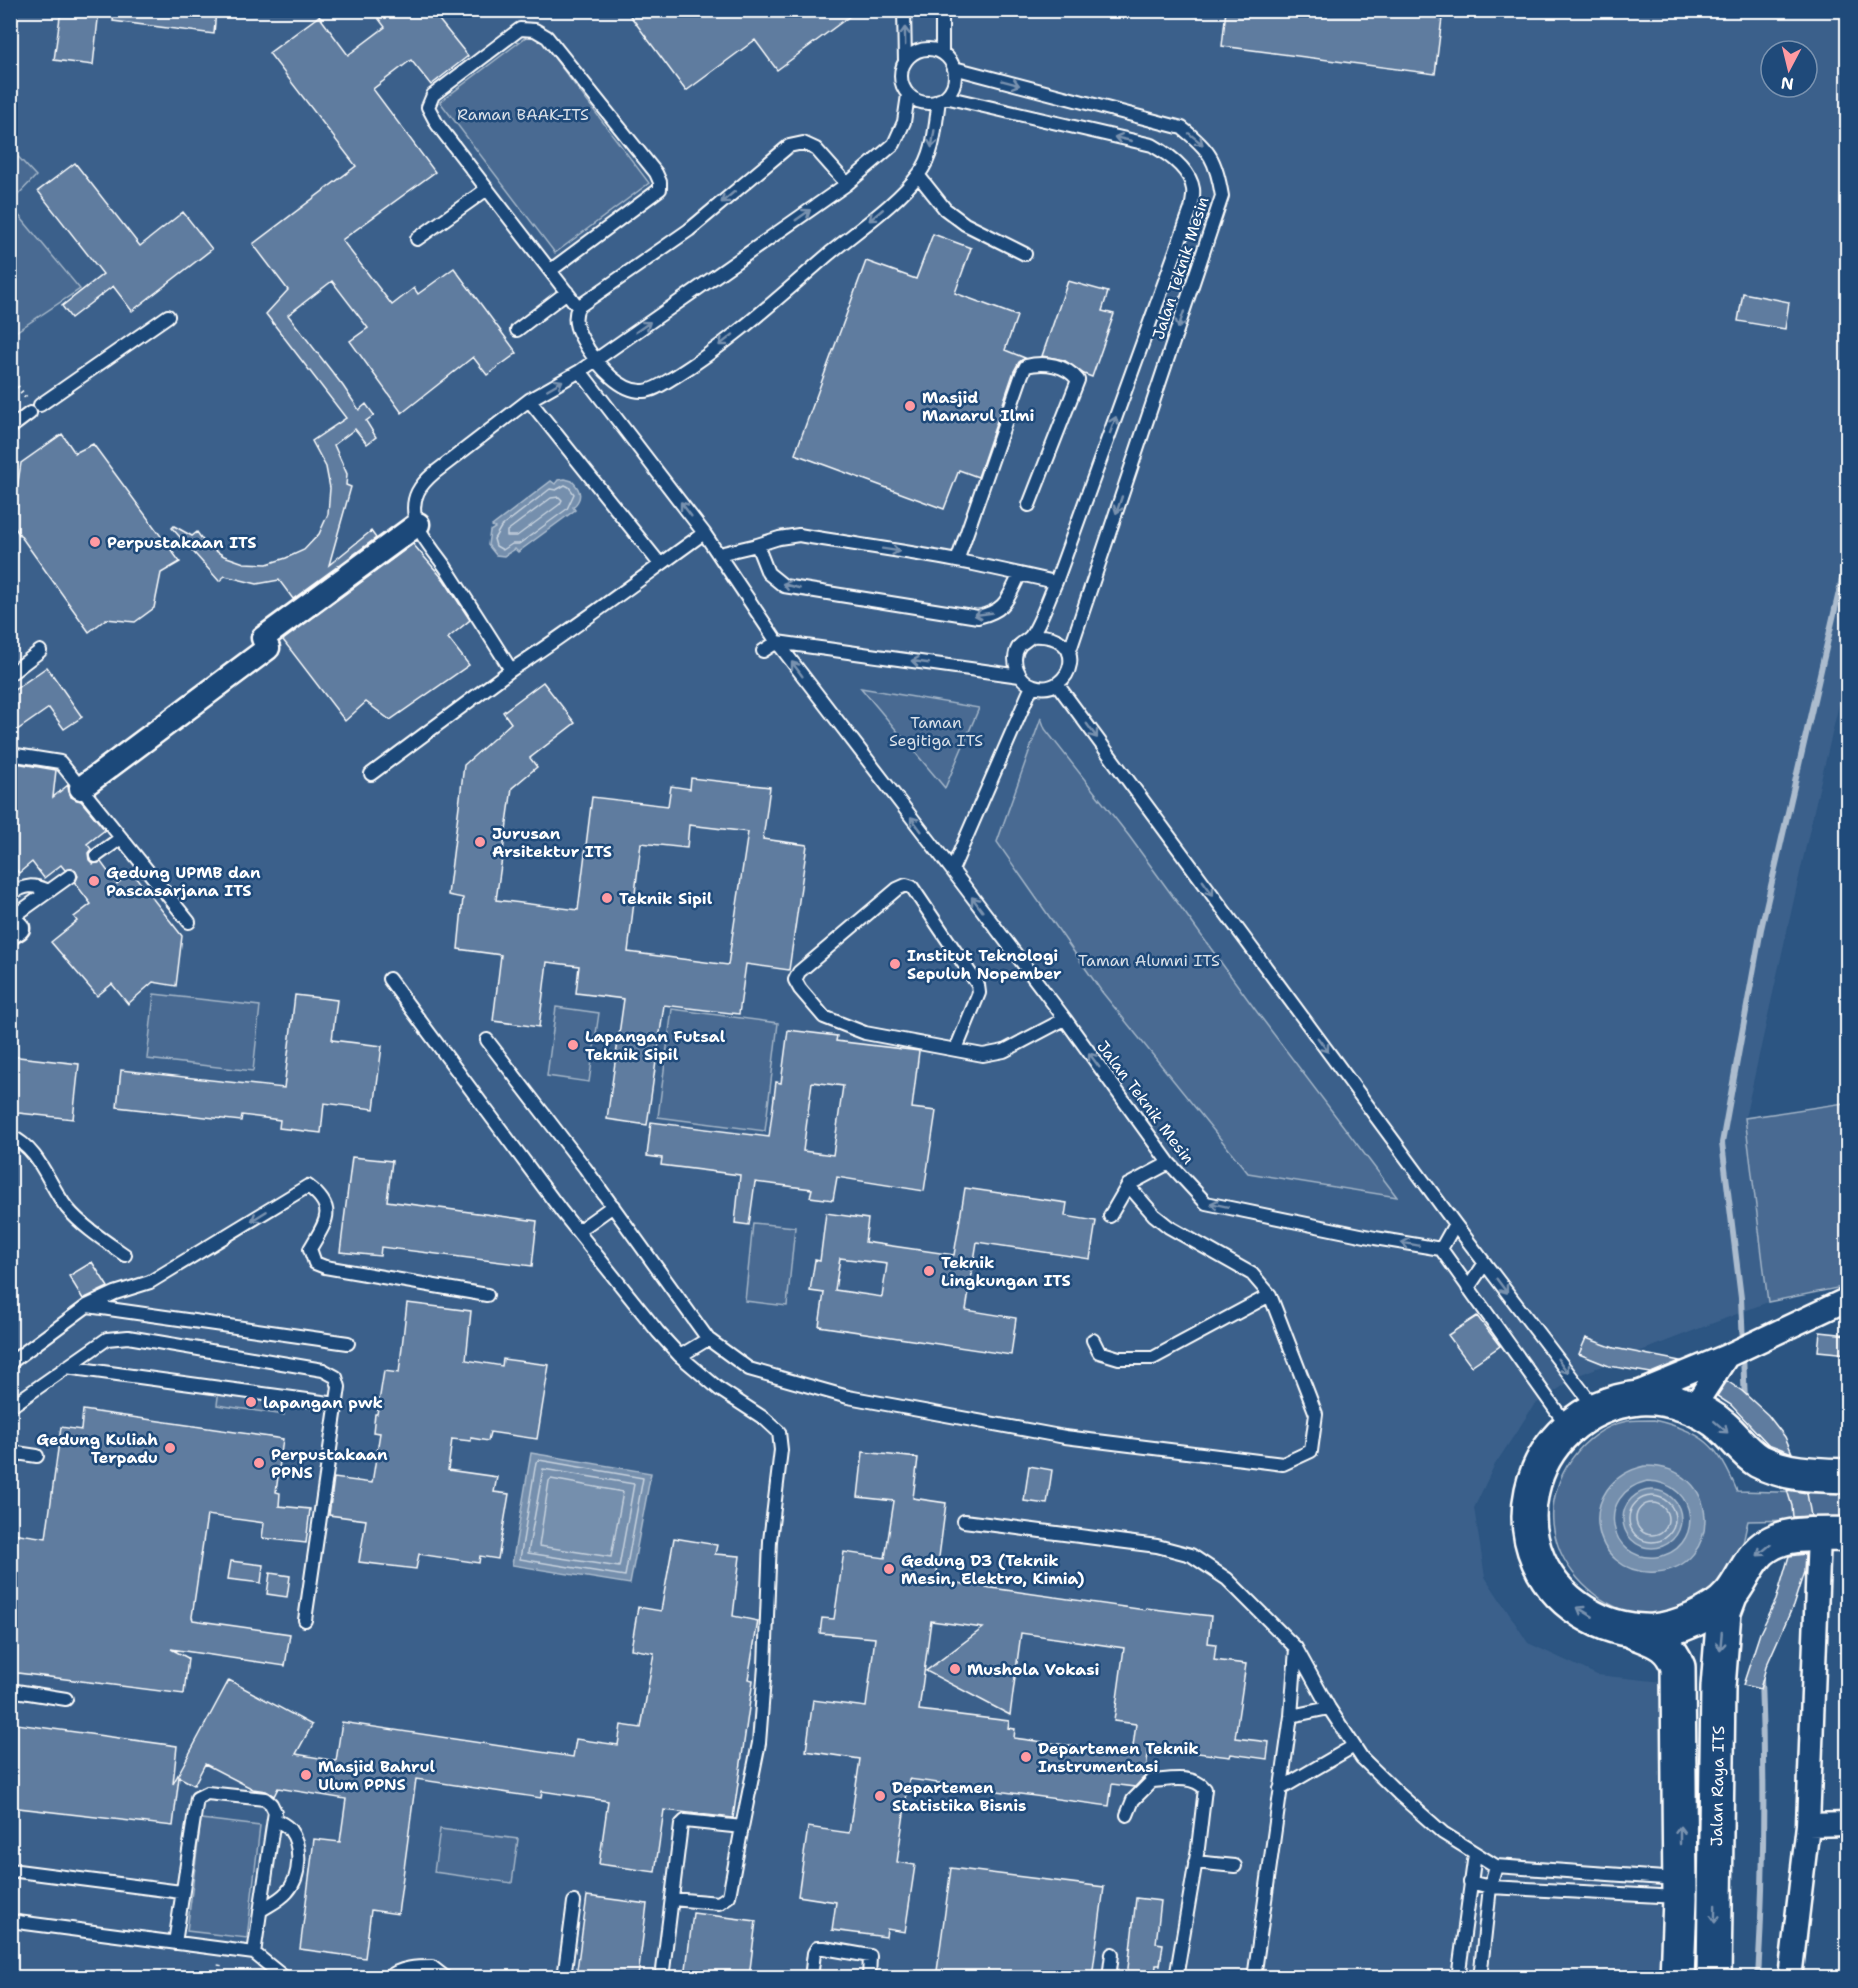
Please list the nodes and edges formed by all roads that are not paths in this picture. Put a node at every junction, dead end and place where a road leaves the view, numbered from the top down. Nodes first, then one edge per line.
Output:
1 (904, 10) edge
2 (942, 10) edge
3 (942, 53) junction
4 (905, 62) junction
5 (954, 68) junction
6 (909, 95) junction
7 (942, 98) junction
8 (918, 175) junction
9 (847, 183) junction
10 (488, 189) junction
11 (417, 239) dead end
12 (1025, 254) dead end
13 (551, 270) junction
14 (567, 292) junction
15 (578, 307) junction
16 (168, 316) dead end
17 (517, 330) dead end
18 (595, 360) junction
19 (580, 371) junction
20 (529, 400) junction
21 (10, 428) edge
22 (1029, 505) dead end
23 (418, 524) junction
24 (704, 533) junction
25 (757, 545) junction
26 (719, 554) junction
27 (957, 561) junction
28 (660, 564) junction
29 (1020, 574) junction
30 (1056, 582) junction
31 (1031, 636) junction
32 (777, 642) junction
33 (40, 651) dead end
34 (763, 651) dead end
35 (1069, 653) junction
36 (511, 670) junction
37 (10, 674) edge
38 (1020, 676) junction
39 (1057, 684) junction
40 (1032, 686) junction
41 (10, 754) edge
42 (371, 774) dead end
43 (81, 788) junction
44 (121, 838) junction
45 (96, 856) dead end
46 (952, 870) junction
47 (69, 876) dead end
48 (49, 891) junction
49 (10, 893) edge
50 (10, 919) edge
51 (189, 922) dead end
52 (10, 933) edge
53 (388, 979) dead end
54 (1065, 1019) junction
55 (487, 1041) dead end
56 (956, 1049) junction
57 (10, 1136) edge
58 (1168, 1163) junction
59 (1128, 1185) junction
60 (613, 1206) junction
61 (1110, 1216) dead end
62 (1455, 1224) junction
63 (578, 1231) junction
64 (1441, 1249) junction
65 (124, 1255) dead end
66 (1485, 1263) junction
67 (1468, 1288) junction
68 (488, 1295) dead end
69 (1270, 1295) junction
70 (1848, 1299) edge
71 (87, 1306) junction
72 (708, 1339) junction
73 (1093, 1340) dead end
74 (348, 1343) dead end
75 (1729, 1355) junction
76 (681, 1356) junction
77 (10, 1363) edge
78 (66, 1367) junction
79 (337, 1404) junction
80 (1608, 1405) junction
81 (10, 1407) edge
82 (1693, 1408) junction
83 (1568, 1427) junction
84 (10, 1452) edge
85 (37, 1456) dead end
86 (1848, 1476) edge
87 (964, 1521) dead end
88 (1833, 1535) edge
89 (1730, 1596) junction
90 (305, 1620) dead end
91 (1627, 1629) junction
92 (1296, 1648) junction
93 (10, 1690) edge
94 (66, 1699) dead end
95 (1329, 1708) junction
96 (1292, 1716) junction
97 (1354, 1746) junction
98 (1280, 1789) junction
99 (1127, 1815) dead end
100 (274, 1819) junction
101 (1848, 1824) edge
102 (1808, 1825) junction
103 (742, 1827) junction
104 (1475, 1854) junction
105 (1196, 1862) junction
106 (1235, 1866) dead end
107 (1496, 1866) junction
108 (10, 1870) edge
109 (1470, 1881) junction
110 (1490, 1887) junction
111 (1680, 1888) junction
112 (181, 1892) junction
113 (672, 1899) junction
114 (574, 1902) dead end
115 (260, 1911) junction
116 (10, 1921) edge
117 (175, 1943) junction
118 (254, 1953) junction
119 (1112, 1954) dead end
120 (285, 1977) edge
121 (388, 1977) edge
122 (446, 1977) edge
123 (564, 1977) edge
124 (662, 1977) edge
125 (811, 1977) edge
126 (869, 1977) edge
127 (1109, 1977) edge
128 (1176, 1977) edge
129 (1254, 1977) edge
130 (1458, 1977) edge
131 (1480, 1977) edge
132 (1677, 1977) edge
133 (1714, 1977) edge
134 (1790, 1977) edge

4 -> 1 lane
2 - 3 lane
3 - 4 lane
3 - 5 lane
4 - 6 lane
5 - 7 lane
5 -> 35 lane, Jalan Teknik Mesin
6 - 7 lane, Jalan Teknik Mesin
6 - 9 lane
7 -> 8 lane
30 -> 7 lane, Jalan Teknik Mesin
8 - 12 lane
8 -> 18 lane
9 -> 15 lane
18 -> 9 lane
10 - 11 lane
10 - 13 lane
10 - 13 lane
13 - 14 lane
14 - 15 lane
14 - 17 lane
15 - 18 lane
16 - 21 lane
18 - 19 lane
20 -> 19 lane
24 -> 19 lane, Jalan Teknik Mesin
20 - 23 lane
20 - 28 lane
22 - 27 lane
23 - 36 lane
23 - 43 street
24 - 26 lane, Jalan Teknik Mesin
24 - 28 lane
25 - 26 lane
25 -> 27 lane
29 -> 25 lane
26 - 32 lane, Jalan Teknik Mesin
27 - 29 lane
28 - 36 lane
29 - 30 lane
30 - 31 lane, Jalan Teknik Mesin
31 - 35 lane
31 - 38 lane
32 - 34 lane
38 -> 32 lane
46 -> 32 lane, Jalan Teknik Mesin
33 - 37 lane
35 - 39 lane
36 - 42 lane
38 - 40 lane
39 - 40 lane
39 -> 62 lane
40 - 46 lane
41 - 43 lane
43 - 44 lane
44 - 45 lane
44 - 51 lane
54 -> 46 lane, Jalan Teknik Mesin
47 - 48 lane
48 - 49 lane
48 - 50 lane
50 - 52 street
53 - 63 lane
54 - 56 lane
58 -> 54 lane, Jalan Teknik Mesin
55 - 60 lane
56 - 56 lane
57 - 65 lane
58 - 59 lane
64 -> 58 lane, Jalan Teknik Mesin
59 - 61 lane
59 - 69 lane
60 - 63 lane
60 - 72 lane
62 - 64 lane
62 - 66 lane
63 - 76 lane
64 - 67 lane
66 - 67 lane
66 -> 80 lane
67 - 83 lane
68 -> 71 lane
69 - 72 lane
69 - 73 lane
70 - 75 street
71 - 74 lane
71 - 77 lane
72 - 76 lane
75 - 80 street
75 - 82 street
76 - 103 lane
78 - 79 lane
78 - 79 lane
78 - 81 lane
79 - 90 lane
80 - 82 main road
80 - 83 main road
82 -> 86 main road
91 -> 83 main road
84 - 85 lane
87 - 92 lane
88 -> 89 main road
88 - 102 street
89 - 91 main road
89 -> 133 main road, Jalan Raya ITS
111 -> 91 main road
92 - 95 lane
92 - 96 lane
93 - 94 lane
95 - 96 lane
95 - 97 lane
96 - 98 lane
97 - 98 lane
97 - 104 lane
98 - 129 lane
99 - 105 lane
100 - 112 lane
100 - 115 lane
100 - 115 lane
101 - 102 street
102 - 134 street
103 - 113 lane
103 - 113 lane
104 - 107 lane
104 - 109 lane
105 - 106 lane
105 - 128 lane
107 - 110 lane
107 - 111 lane
108 - 112 lane
109 - 110 lane
109 - 130 lane
110 - 111 lane
110 - 131 lane
111 - 132 main road
112 - 117 lane
113 - 124 lane
114 - 123 lane
115 - 118 lane
116 - 117 lane
117 - 118 lane
118 - 120 lane
119 - 127 lane
121 - 122 lane
125 - 126 lane

